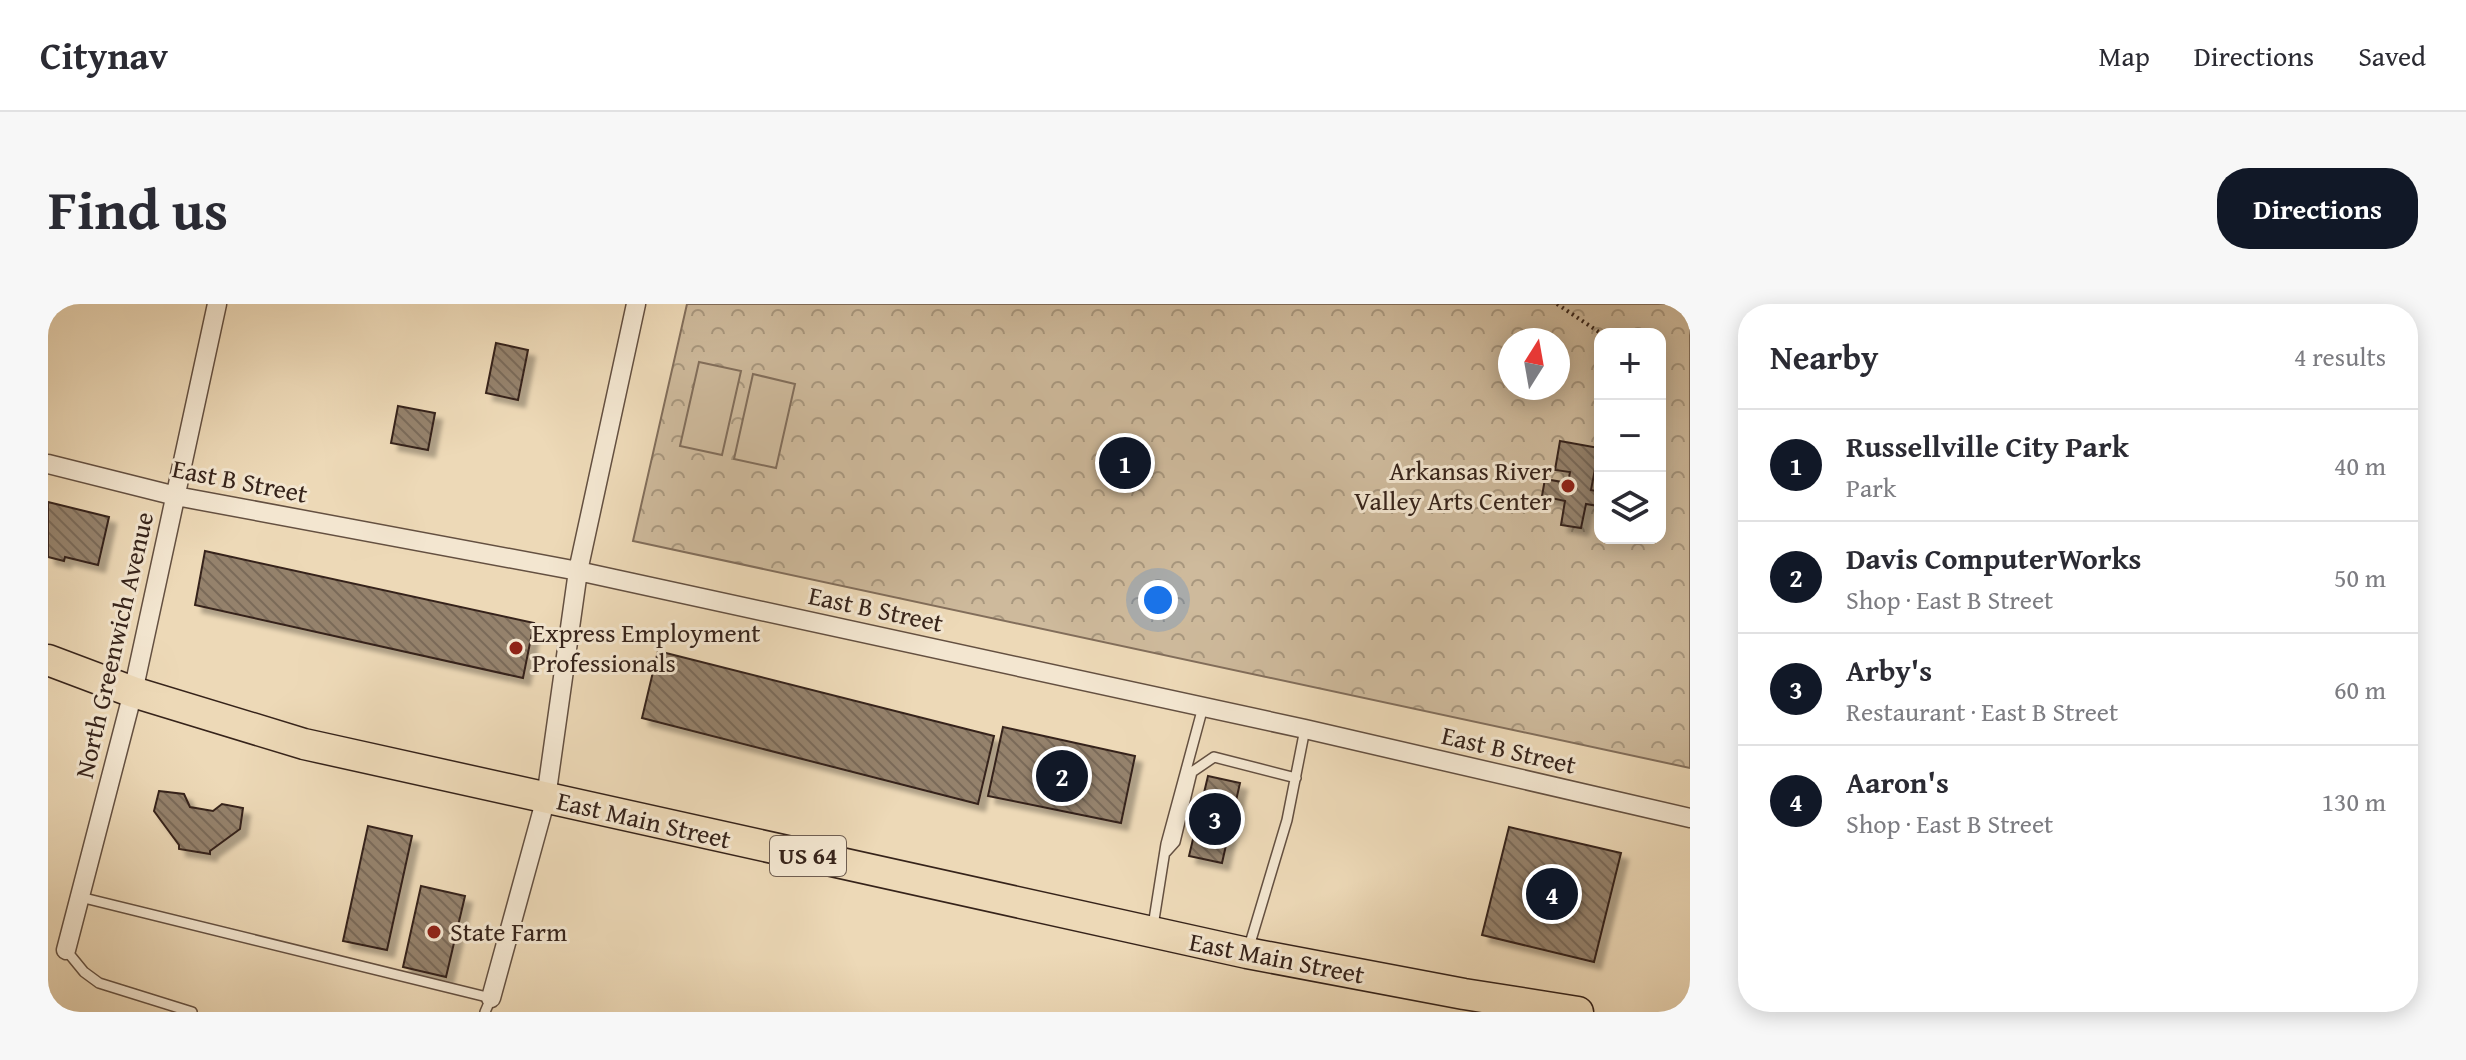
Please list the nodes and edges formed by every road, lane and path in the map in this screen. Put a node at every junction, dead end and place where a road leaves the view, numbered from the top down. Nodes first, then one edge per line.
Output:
1 (217, 304) edge
2 (636, 304) edge
3 (1557, 304) edge
4 (1594, 329) edge
5 (48, 464) edge
6 (176, 496) junction
7 (578, 571) junction
8 (48, 660) edge
9 (133, 692) junction
10 (1203, 707) junction
11 (1305, 729) junction
12 (1296, 778) junction
13 (546, 798) junction
14 (1690, 818) edge
15 (1164, 853) junction
16 (80, 897) junction
17 (1152, 933) junction
18 (66, 950) joint
19 (1247, 953) junction
20 (488, 1005) edge
21 (192, 1012) edge
22 (1578, 1012) edge

1 - 6 street, North Greenwich Avenue
2 - 7 street
3 - 4 path
5 - 6 street, East B Street
6 - 7 street, East B Street
6 - 9 street, North Greenwich Avenue
7 - 10 street, East B Street
7 - 13 street
8 - 9 main road, East Main Street / US 64
9 - 13 main road, East Main Street / US 64
9 - 16 street, North Greenwich Avenue
10 - 11 street, East B Street
10 - 15 lane
11 - 12 lane
11 - 14 street, East B Street
12 - 15 lane
12 - 19 lane
13 - 17 main road, East Main Street / US 64
13 - 20 street
15 - 17 lane
16 - 18 street, North Greenwich Avenue
16 - 20 lane
17 - 19 main road, East Main Street / US 64
18 - 21 lane
19 - 22 main road, East Main Street / US 64

